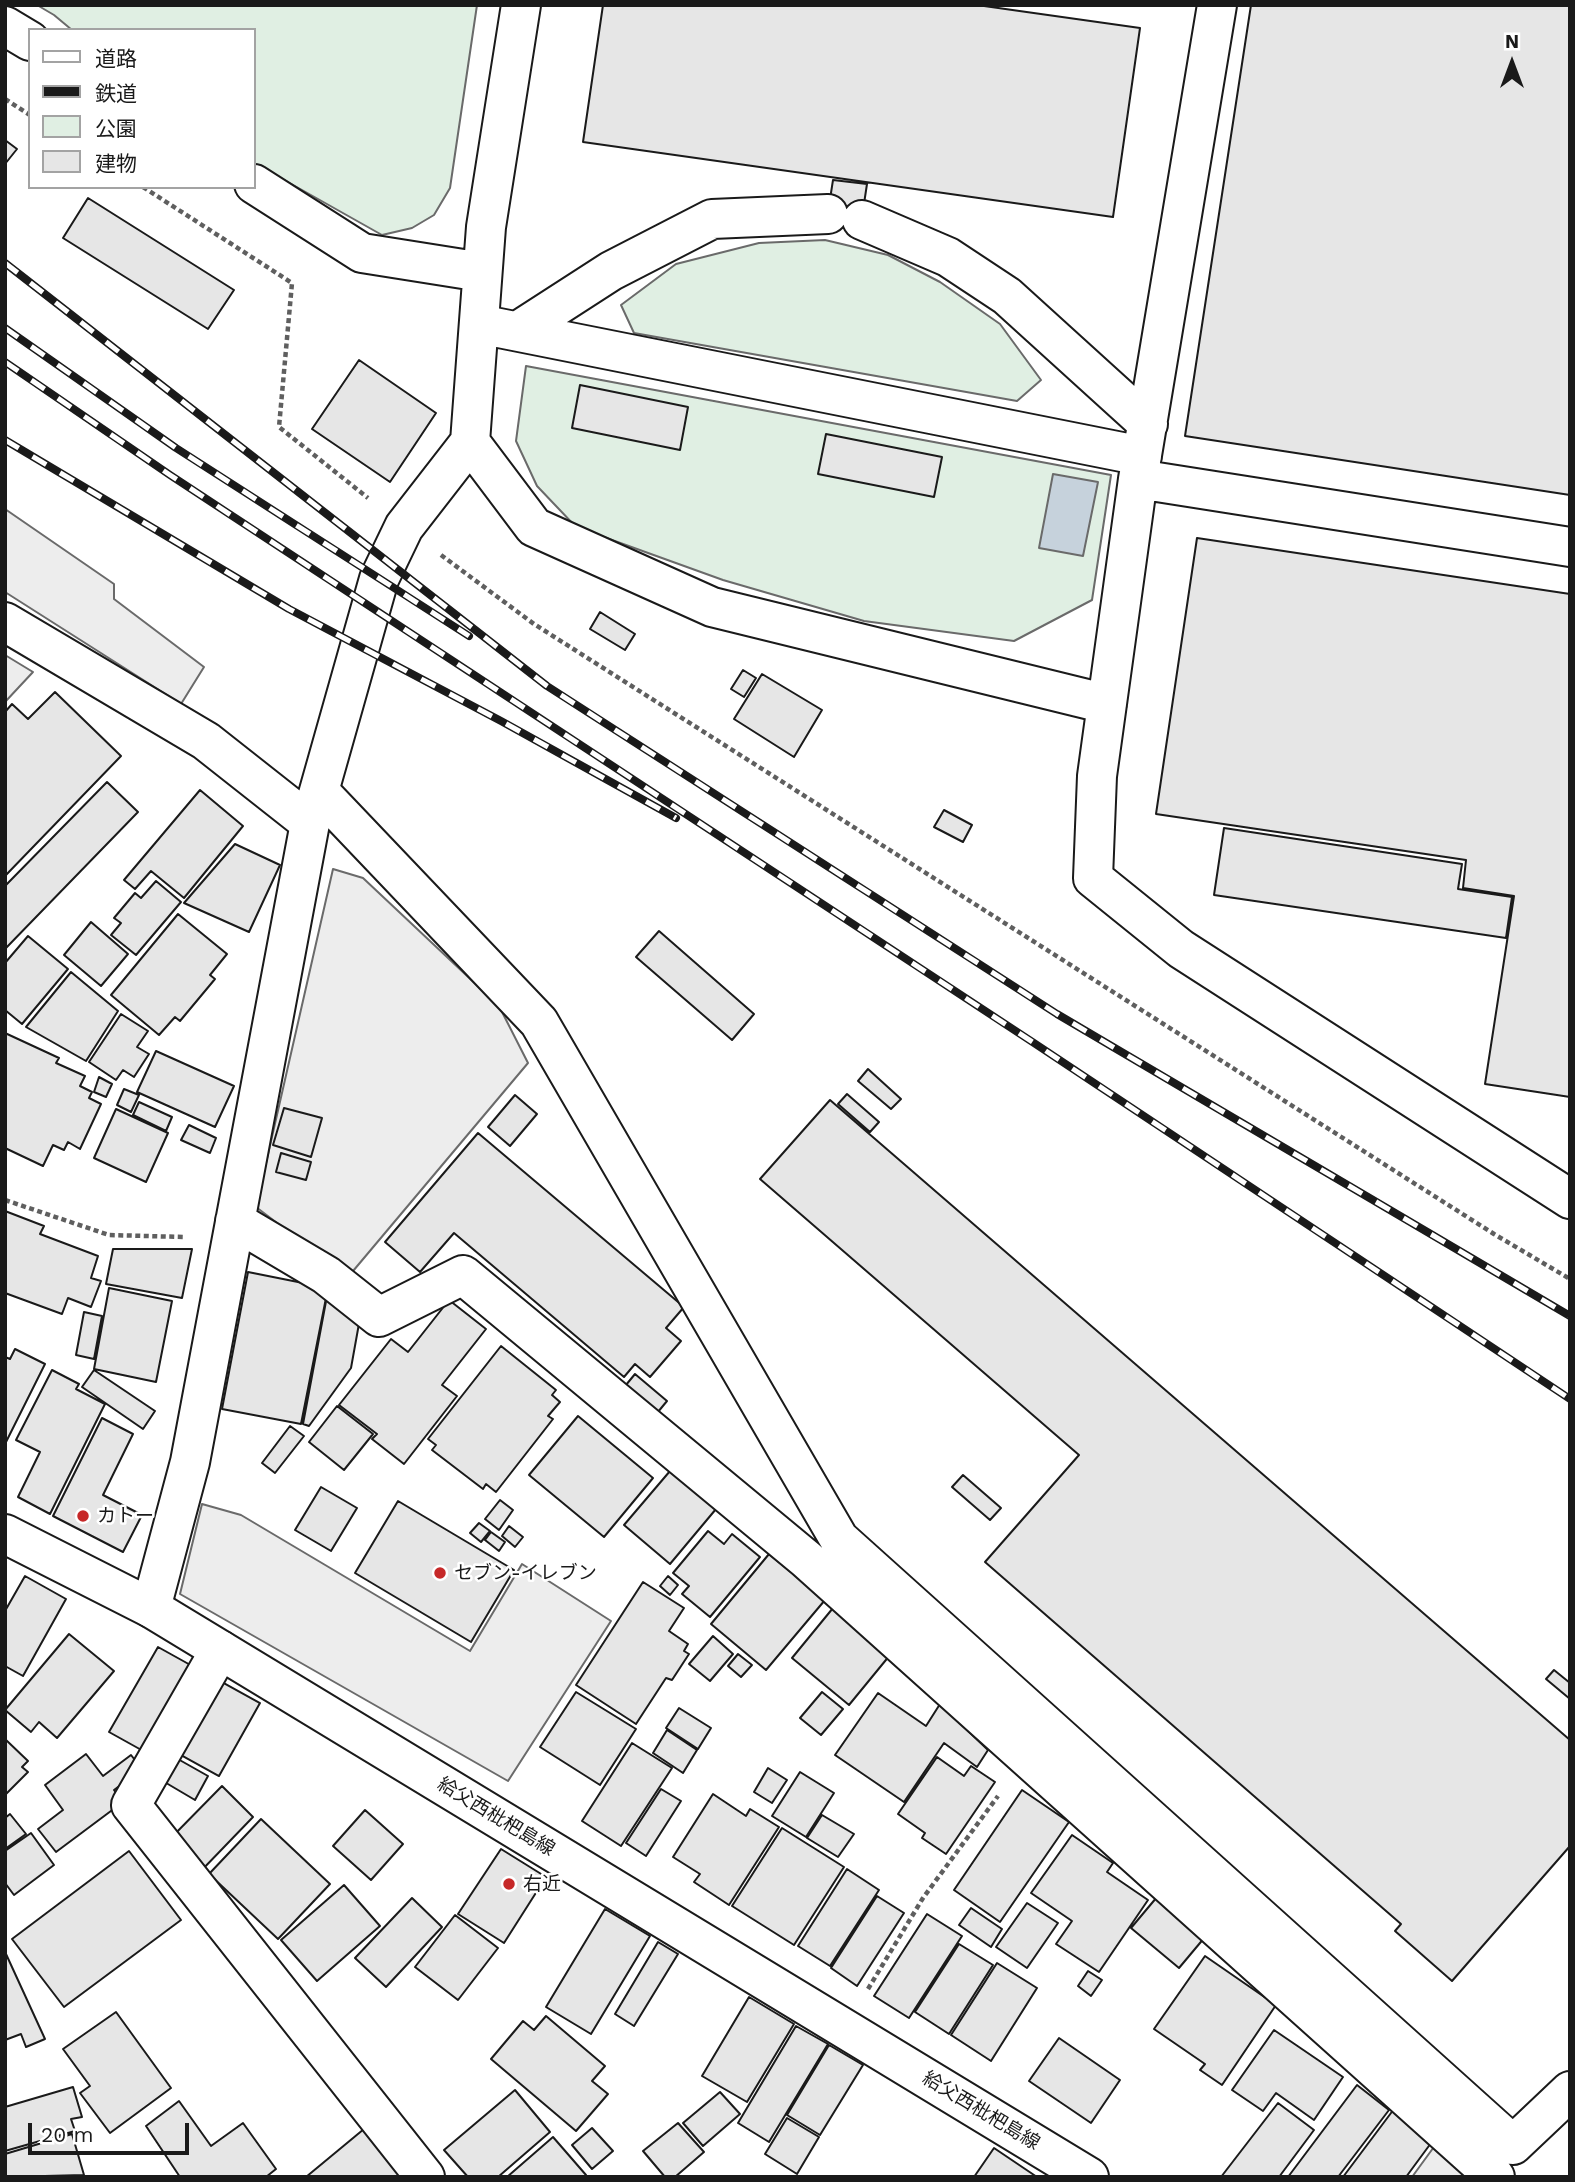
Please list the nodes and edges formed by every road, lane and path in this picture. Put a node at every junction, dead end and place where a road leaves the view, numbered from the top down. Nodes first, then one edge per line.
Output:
1 (521, 5) edge
2 (1217, 5) edge
3 (5, 26) edge
4 (28, 40) edge
5 (5, 99) edge
6 (28, 114) edge
7 (256, 185) edge
8 (146, 189) edge
9 (482, 272) junction
10 (479, 324) junction
11 (518, 331) junction
12 (470, 442) junction
13 (1143, 453) junction
14 (404, 527) junction
15 (1570, 547) edge
16 (5, 622) edge
17 (1108, 704) junction
18 (314, 807) junction
19 (1570, 1199) edge
20 (5, 1200) edge
21 (234, 1229) junction
22 (1570, 1279) edge
23 (5, 1534) edge
24 (151, 1608) junction
25 (220, 1650) junction
26 (1027, 1757) junction
27 (844, 2028) junction
28 (1570, 2091) edge
29 (425, 2177) edge
30 (1089, 2177) edge
31 (1495, 2177) edge

1 - 9 street
2 - 13 street
3 - 4 street
5 - 6 path
7 - 9 street
8 - 14 path
9 - 10 street
10 - 11 street
10 - 12 street
11 - 13 street
11 - 13 street
12 - 14 street
12 - 17 street
13 - 15 street
13 - 17 street
14 - 18 street
14 - 22 path
16 - 18 street
17 - 19 street
18 - 21 street
18 - 28 street
20 - 21 path
21 - 24 street
21 - 26 street
23 - 24 street, 給父西枇杷島線
24 - 25 street, 給父西枇杷島線
25 - 27 street, 給父西枇杷島線
25 - 29 street
26 - 27 path
26 - 31 street
27 - 30 street, 給父西枇杷島線

